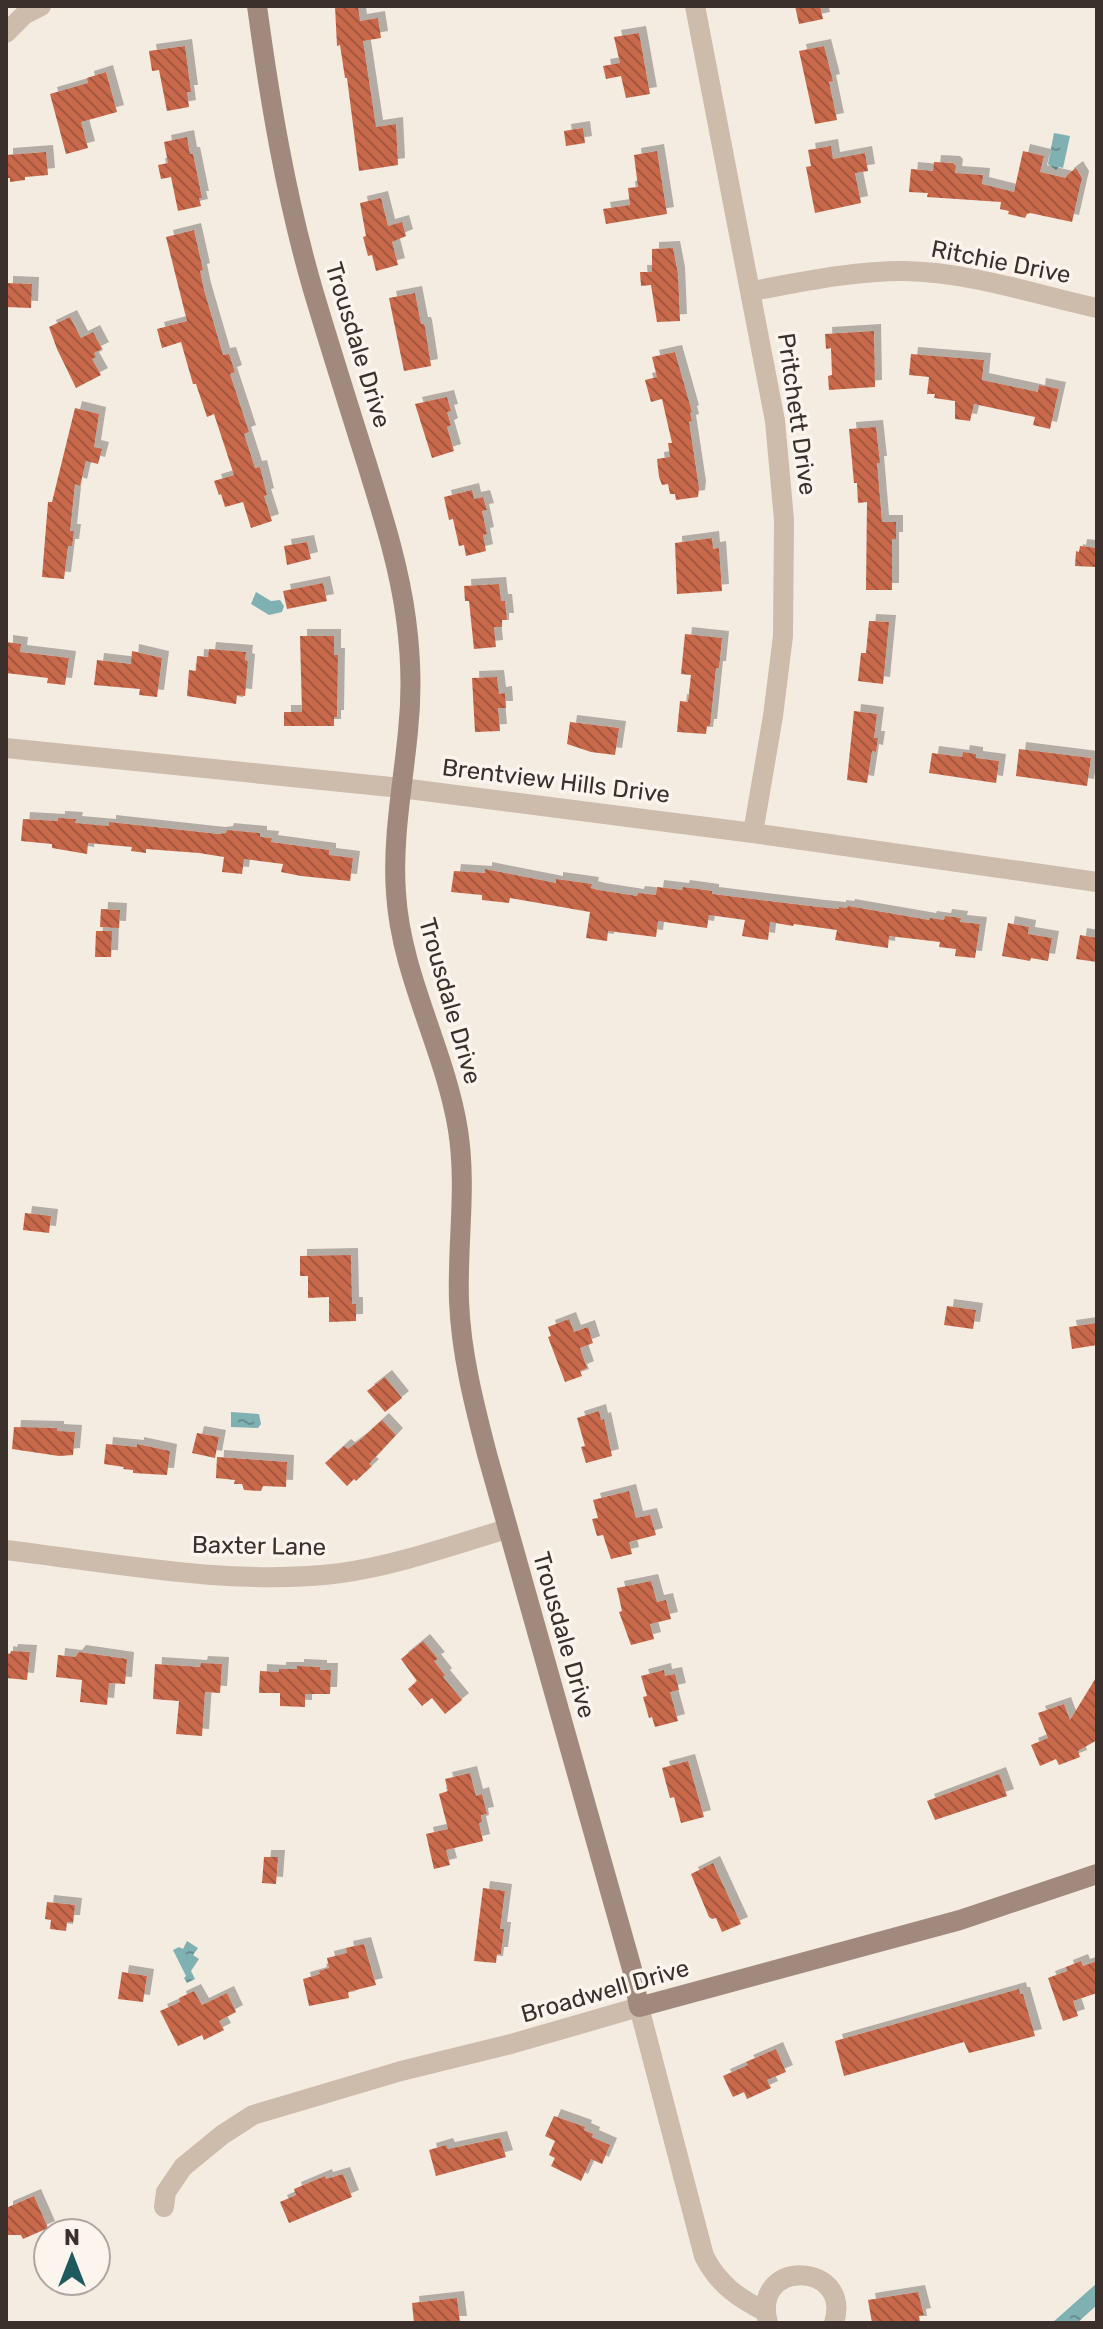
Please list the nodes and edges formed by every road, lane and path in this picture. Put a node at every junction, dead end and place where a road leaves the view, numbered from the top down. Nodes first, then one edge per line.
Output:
1 (41, 6) edge
2 (257, 6) edge
3 (695, 6) edge
4 (6, 33) edge
5 (752, 291) junction
6 (1097, 308) edge
7 (6, 748) edge
8 (401, 788) junction
9 (753, 833) junction
10 (1097, 882) edge
11 (507, 1529) junction
12 (6, 1550) edge
13 (1097, 1874) edge
14 (639, 2007) junction
15 (164, 2207) dead end
16 (767, 2318) edge
17 (834, 2323) edge

1 - 4 street
2 - 8 street, Trousdale Drive
3 - 5 street, Pritchett Drive
5 - 6 street, Ritchie Drive
5 - 9 street, Pritchett Drive
7 - 8 street, Brentview Hills Drive
8 - 9 street, Brentview Hills Drive
8 - 11 street, Trousdale Drive
9 - 10 street, Brentview Hills Drive
11 - 12 street, Baxter Lane
11 - 14 street, Trousdale Drive
13 - 14 street, Broadwell Drive
14 - 15 street, Broadwell Drive
14 - 16 street
16 - 17 street

